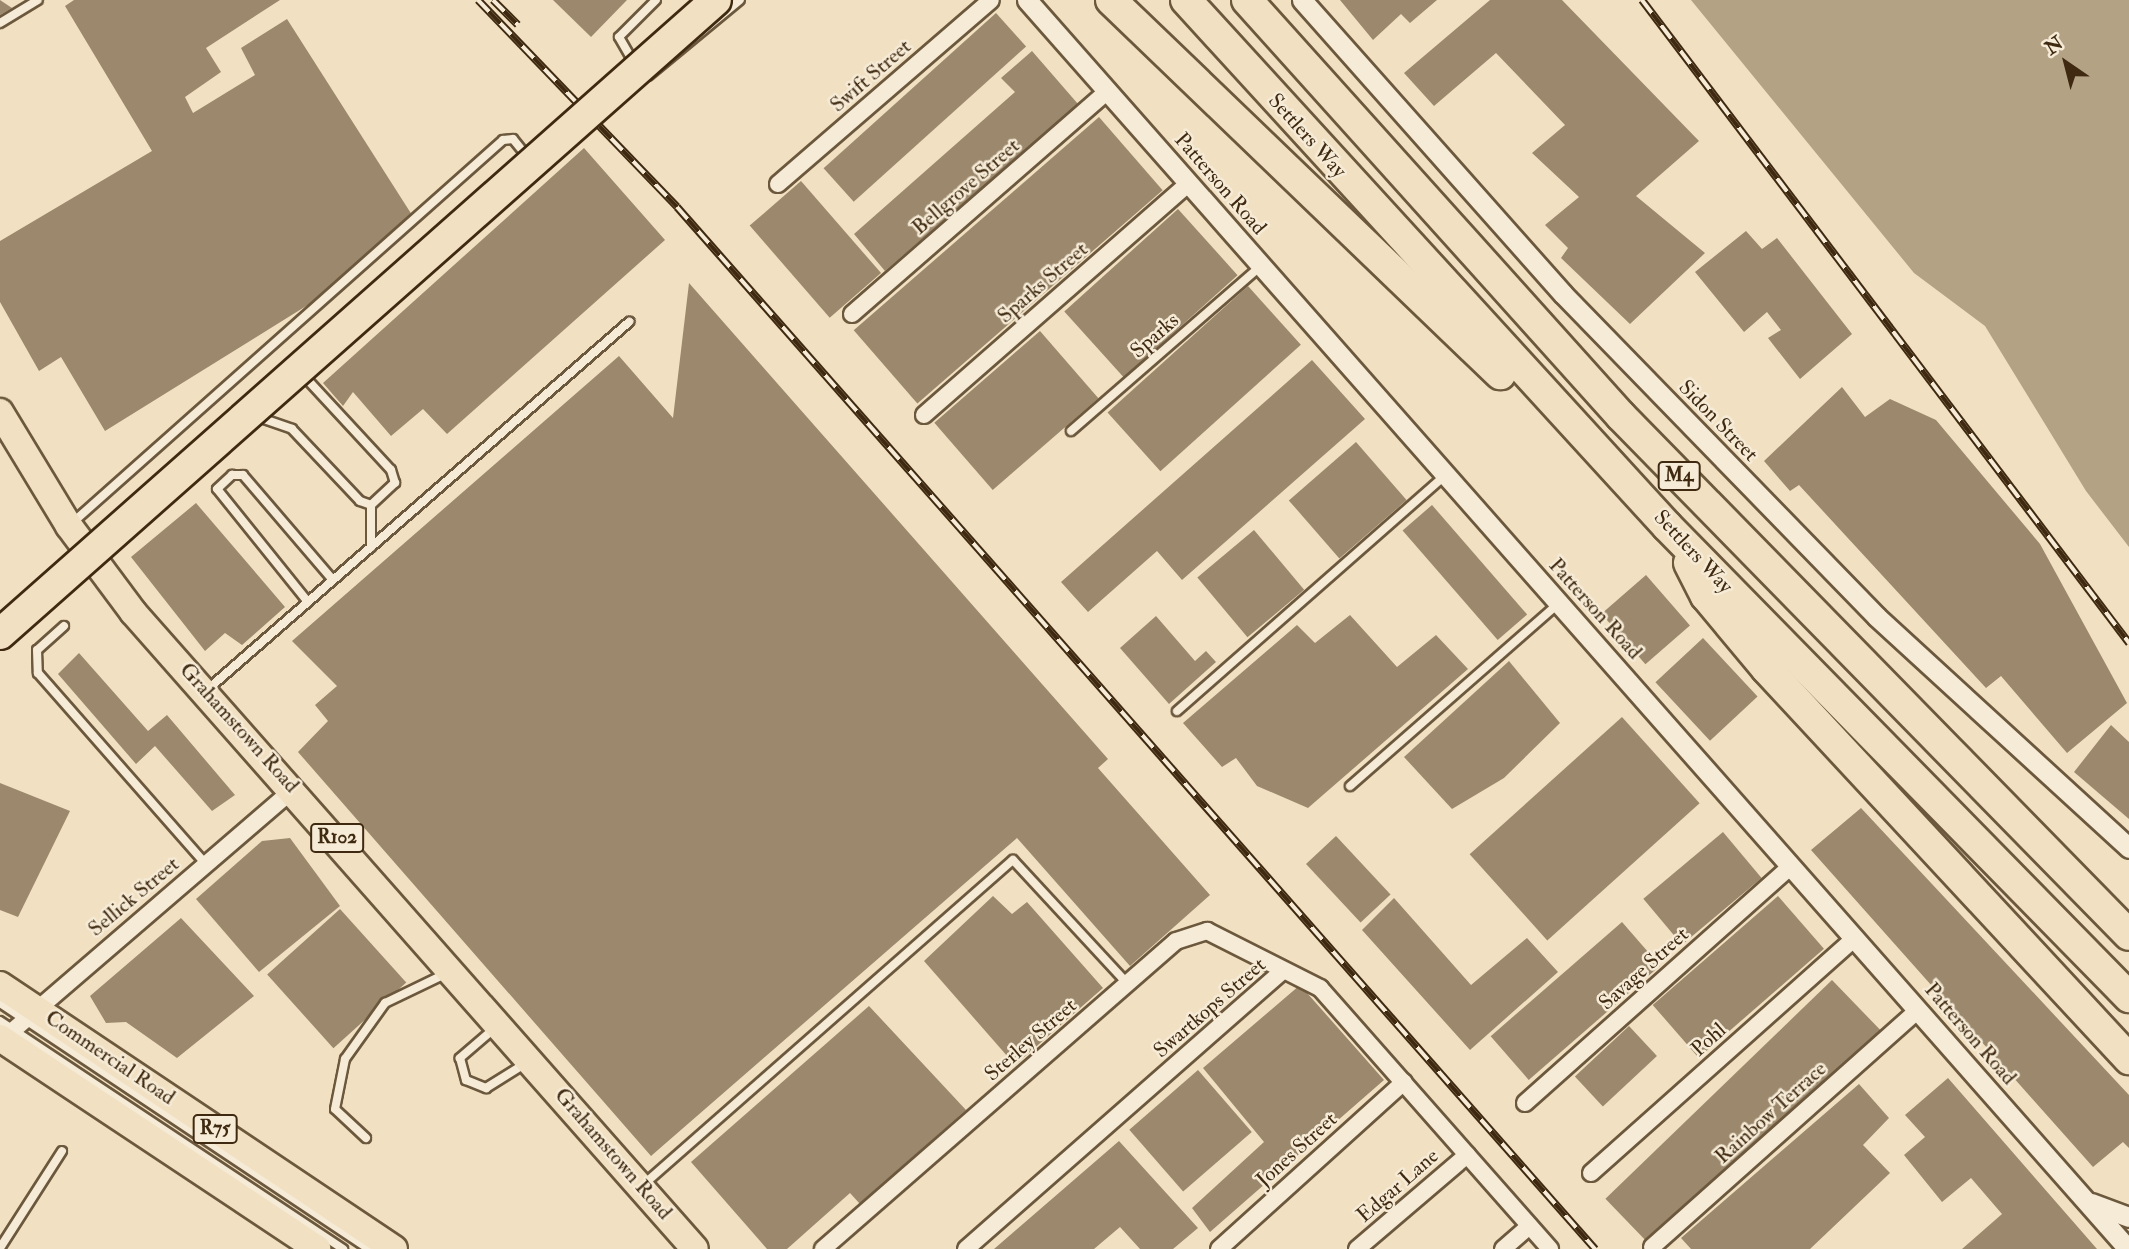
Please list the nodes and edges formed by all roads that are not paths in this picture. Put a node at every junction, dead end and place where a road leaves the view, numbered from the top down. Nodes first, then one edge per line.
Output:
1 (38, 0) edge
2 (656, 0) edge
3 (686, 0) edge
4 (716, 0) edge
5 (740, 0) edge
6 (991, 0) edge
7 (1027, 0) edge
8 (1111, 0) edge
9 (1186, 0) edge
10 (1247, 0) edge
11 (1302, 0) edge
12 (0, 23) edge
13 (1108, 91) junction
14 (1189, 183) junction
15 (778, 184) dead end
16 (1261, 266) junction
17 (852, 314) dead end
18 (629, 323) dead end
19 (305, 377) junction
20 (0, 412) edge
21 (924, 415) dead end
22 (258, 417) junction
23 (1071, 431) dead end
24 (1446, 474) junction
25 (1623, 475) junction
26 (372, 505) junction
27 (69, 526) junction
28 (1667, 526) junction
29 (372, 547) junction
30 (94, 560) junction
31 (333, 580) junction
32 (308, 602) junction
33 (1559, 603) junction
34 (0, 609) edge
35 (64, 626) dead end
36 (0, 634) edge
37 (205, 691) junction
38 (1177, 711) dead end
39 (1350, 786) dead end
40 (294, 789) junction
41 (2129, 848) edge
42 (206, 864) junction
43 (1791, 866) junction
44 (2129, 935) edge
45 (1855, 938) junction
46 (454, 970) junction
47 (1282, 971) junction
48 (1127, 983) junction
49 (0, 985) edge
50 (2129, 997) edge
51 (0, 1003) edge
52 (1919, 1010) junction
53 (500, 1023) junction
54 (13, 1026) edge
55 (531, 1059) junction
56 (2129, 1059) edge
57 (1404, 1082) junction
58 (1525, 1103) dead end
59 (366, 1138) dead end
60 (62, 1152) dead end
61 (1467, 1155) junction
62 (1591, 1173) dead end
63 (641, 1186) junction
64 (2086, 1201) junction
65 (2129, 1217) edge
66 (1529, 1226) junction
67 (1652, 1247) dead end
68 (2122, 1247) edge
69 (0, 1248) edge
70 (317, 1249) edge
71 (343, 1249) edge
72 (369, 1249) edge
73 (394, 1249) edge
74 (695, 1249) edge
75 (823, 1249) edge
76 (966, 1249) edge
77 (1219, 1249) edge
78 (1357, 1249) edge
79 (1503, 1249) edge
80 (1550, 1249) edge

1 - 12 lane
2 - 5 lane
3 - 34 highway
4 - 36 highway, bridge
6 - 15 street, Swift Street
7 - 13 street, Patterson Road
8 - 25 highway
9 - 25 highway, Settlers Way / M4
10 - 44 highway, Settlers Way / M4
11 - 41 street, Sidon Street
13 - 14 street, Patterson Road
13 - 17 street, Bellgrove Street
14 - 16 street, Patterson Road
14 - 21 street, Sparks Street
16 - 23 lane, Sparks
16 - 24 street, Patterson Road
18 - 29 lane
19 - 22 lane
19 - 26 lane
19 - 27 lane
20 - 27 main road, Grahamstown Road / R102
22 - 26 lane
22 - 30 lane
24 - 33 street, Patterson Road
24 - 38 lane
25 - 28 highway, Settlers Way / M4
26 - 29 lane
27 - 30 main road, Grahamstown Road / R102
28 - 50 highway, Settlers Way / M4
28 - 56 highway
29 - 31 lane
30 - 37 main road, Grahamstown Road / R102
31 - 32 lane
31 - 32 lane
32 - 37 lane
33 - 39 lane
33 - 43 street, Patterson Road
35 - 42 lane
37 - 40 main road, Grahamstown Road / R102
40 - 42 street, Sellick Street
40 - 46 main road, Grahamstown Road / R102
42 - 54 street, Sellick Street
43 - 45 street, Patterson Road
43 - 58 street, Savage Street
45 - 52 street, Patterson Road
45 - 62 street, Pohl
46 - 53 main road, Grahamstown Road / R102
46 - 59 lane
47 - 48 street, Sterley Street
47 - 57 street, Swartkops Street
47 - 76 street, Swartkops Street
48 - 63 lane
48 - 75 street, Sterley Street
49 - 54 main road, Commercial Road / R75
51 - 54 lane
52 - 64 street, Patterson Road
52 - 67 street, Rainbow Terrace
53 - 55 main road, Grahamstown Road / R102
53 - 55 lane
54 - 70 main road, Commercial Road / R75
54 - 71 lane
54 - 72 lane
54 - 73 main road, Commercial Road / R75
55 - 63 main road, Grahamstown Road / R102
57 - 61 street, Swartkops Street
57 - 77 street, Jones Street
60 - 69 lane
61 - 66 street, Swartkops Street
61 - 78 street, Edgar Lane
63 - 74 main road, Grahamstown Road / R102
64 - 65 street
64 - 68 street, Patterson Road
66 - 79 street
66 - 80 street, Swartkops Street

